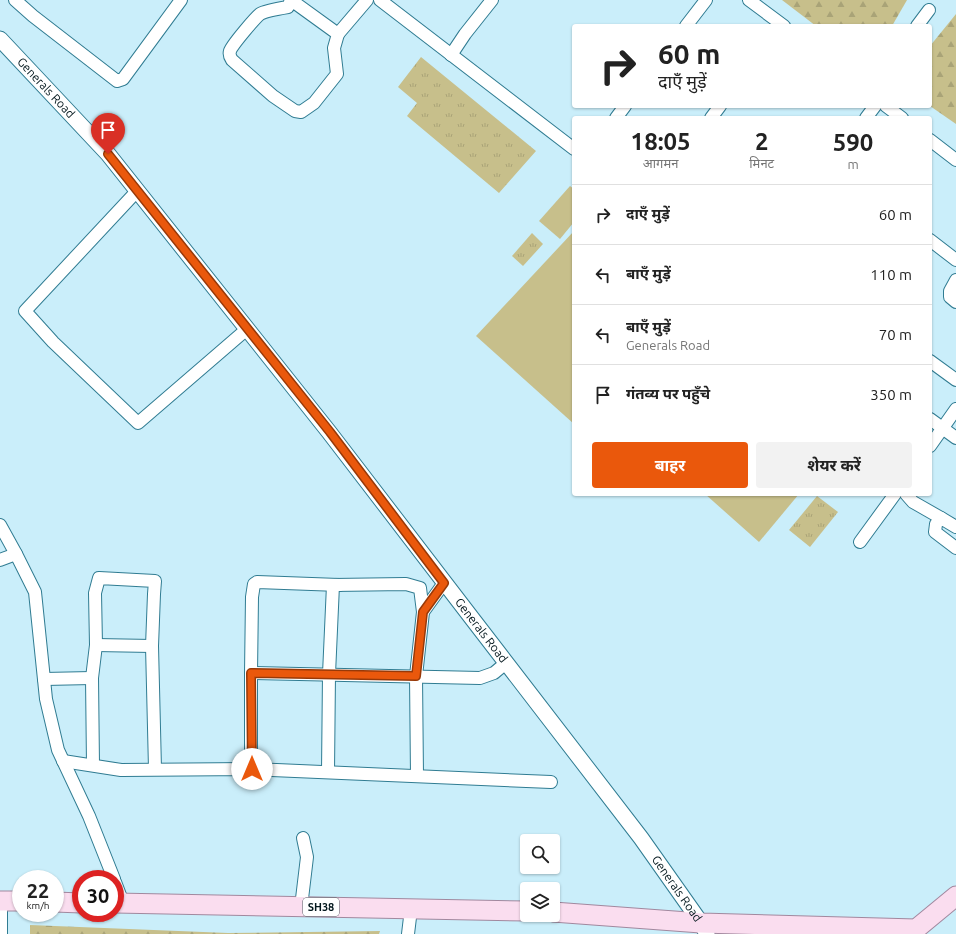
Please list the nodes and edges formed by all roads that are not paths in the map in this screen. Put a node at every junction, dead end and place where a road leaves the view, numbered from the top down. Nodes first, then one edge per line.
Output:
1 (15, 0) edge
2 (181, 0) edge
3 (291, 0) edge
4 (367, 0) edge
5 (380, 0) edge
6 (492, 0) edge
7 (706, 0) edge
8 (749, 0) edge
9 (929, 10) dead end
10 (688, 24) edge
11 (779, 24) edge
12 (918, 24) edge
13 (338, 34) junction
14 (1, 41) edge
15 (451, 55) junction
16 (889, 108) edge
17 (899, 116) edge
18 (932, 142) edge
19 (572, 147) edge
20 (956, 160) edge
21 (137, 191) junction
22 (932, 242) edge
23 (956, 260) edge
24 (956, 280) edge
25 (956, 302) edge
26 (248, 329) junction
27 (932, 362) edge
28 (956, 380) edge
29 (956, 409) edge
30 (932, 420) edge
31 (943, 428) junction
32 (956, 438) edge
33 (932, 443) edge
34 (894, 496) edge
35 (908, 496) edge
36 (941, 518) junction
37 (0, 525) edge
38 (956, 527) edge
39 (860, 542) dead end
40 (956, 548) edge
41 (16, 554) junction
42 (0, 560) edge
43 (444, 583) junction
44 (339, 585) junction
45 (423, 612) junction
46 (96, 645) junction
47 (152, 646) junction
48 (506, 663) junction
49 (251, 673) junction
50 (329, 674) junction
51 (416, 676) junction
52 (44, 678) junction
53 (92, 678) junction
54 (63, 761) junction
55 (93, 765) junction
56 (155, 769) junction
57 (252, 769) junction
58 (328, 772) junction
59 (417, 776) junction
60 (551, 782) dead end
61 (303, 838) dead end
62 (110, 870) edge
63 (956, 896) edge
64 (1, 901) edge
65 (12, 901) edge
66 (124, 903) edge
67 (301, 907) junction
68 (411, 909) junction
69 (520, 911) edge
70 (560, 913) edge
71 (704, 928) edge
72 (913, 932) edge
73 (0, 934) edge
74 (408, 934) edge

1 - 2 street
3 - 13 street
3 - 13 street
4 - 13 street
5 - 15 street
6 - 15 street
7 - 10 street
8 - 11 street
9 - 12 street
14 - 21 street, Generals Road
15 - 19 street
16 - 17 street
18 - 20 street
21 - 26 street, Generals Road
21 - 26 street
22 - 23 street
24 - 25 street
26 - 43 street, Generals Road
27 - 28 street
29 - 31 street
30 - 31 street
31 - 32 street
31 - 33 street
34 - 39 street
35 - 36 street
36 - 38 street
36 - 40 street
37 - 41 street
41 - 42 street
41 - 52 street
43 - 45 street
43 - 48 street, Generals Road
44 - 45 street
44 - 49 street
44 - 50 street
45 - 51 street
46 - 47 street
46 - 47 street
46 - 53 street
47 - 56 street
48 - 51 street
48 - 71 street, Generals Road
49 - 50 street
49 - 57 street
50 - 51 street
50 - 58 street
51 - 59 street
52 - 53 street
52 - 54 street
53 - 55 street
54 - 55 street
54 - 62 street
55 - 56 street
56 - 57 street
57 - 58 street
58 - 59 street
59 - 60 street
61 - 67 street
63 - 72 main road
64 - 65 main road
64 - 73 street
66 - 67 main road, SH38
67 - 68 main road, SH38
68 - 69 main road, SH38
68 - 74 street
70 - 71 main road
71 - 72 main road

